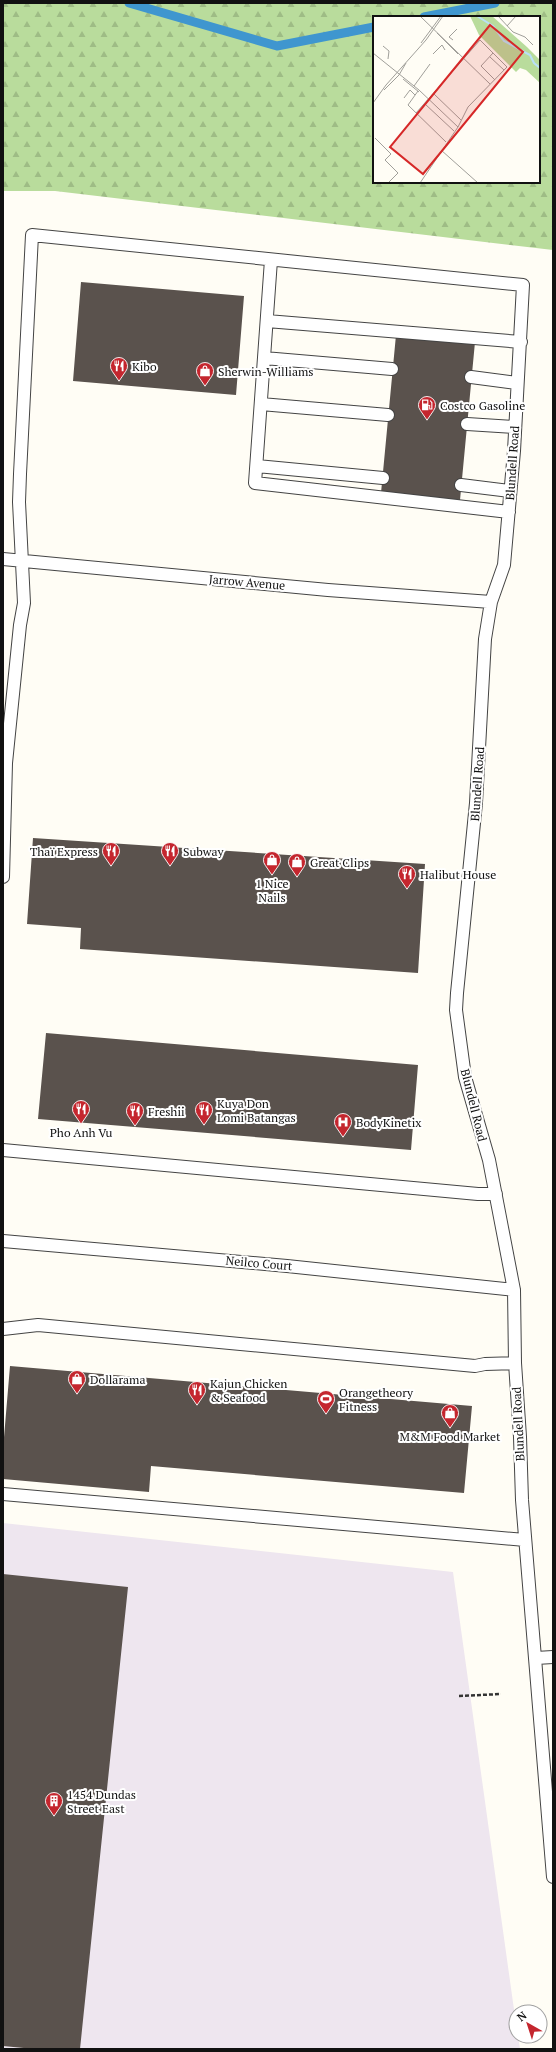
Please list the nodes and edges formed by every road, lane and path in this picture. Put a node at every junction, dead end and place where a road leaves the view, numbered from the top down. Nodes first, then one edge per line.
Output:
1 (271, 260) junction
2 (267, 321) junction
3 (521, 342) junction
4 (264, 358) junction
5 (392, 369) dead end
6 (471, 377) dead end
7 (517, 383) junction
8 (261, 404) junction
9 (388, 416) dead end
10 (467, 424) dead end
11 (515, 427) junction
12 (257, 466) junction
13 (383, 478) dead end
14 (461, 485) dead end
15 (510, 491) junction
16 (509, 512) junction
17 (3, 559) edge
18 (21, 560) junction
19 (491, 602) junction
20 (3, 877) edge
21 (3, 1150) edge
22 (496, 1194) junction
23 (3, 1241) edge
24 (514, 1290) junction
25 (3, 1329) edge
26 (515, 1363) junction
27 (3, 1494) edge
28 (525, 1540) junction
29 (553, 1657) edge
30 (536, 1658) junction
31 (501, 1694) dead end
32 (459, 1696) dead end
33 (553, 1877) edge

1 - 2 lane
1 - 3 lane, Blundell Road
1 - 18 lane
2 - 3 lane
2 - 4 lane
3 - 7 lane, Blundell Road
4 - 5 lane
4 - 8 lane
6 - 7 lane
7 - 11 lane, Blundell Road
8 - 9 lane
8 - 12 lane
10 - 11 lane
11 - 15 lane, Blundell Road
12 - 13 lane
12 - 16 lane
14 - 15 lane
15 - 16 lane, Blundell Road
16 - 19 lane, Blundell Road
17 - 18 lane, Jarrow Avenue
18 - 19 lane, Jarrow Avenue
18 - 20 lane
19 - 22 lane, Blundell Road
21 - 22 lane
22 - 24 lane, Blundell Road
23 - 24 lane, Neilco Court
24 - 26 lane, Blundell Road
25 - 26 lane
26 - 28 lane, Blundell Road
27 - 28 lane
28 - 30 lane, Blundell Road
29 - 30 lane
30 - 33 lane, Blundell Road
31 - 32 path

